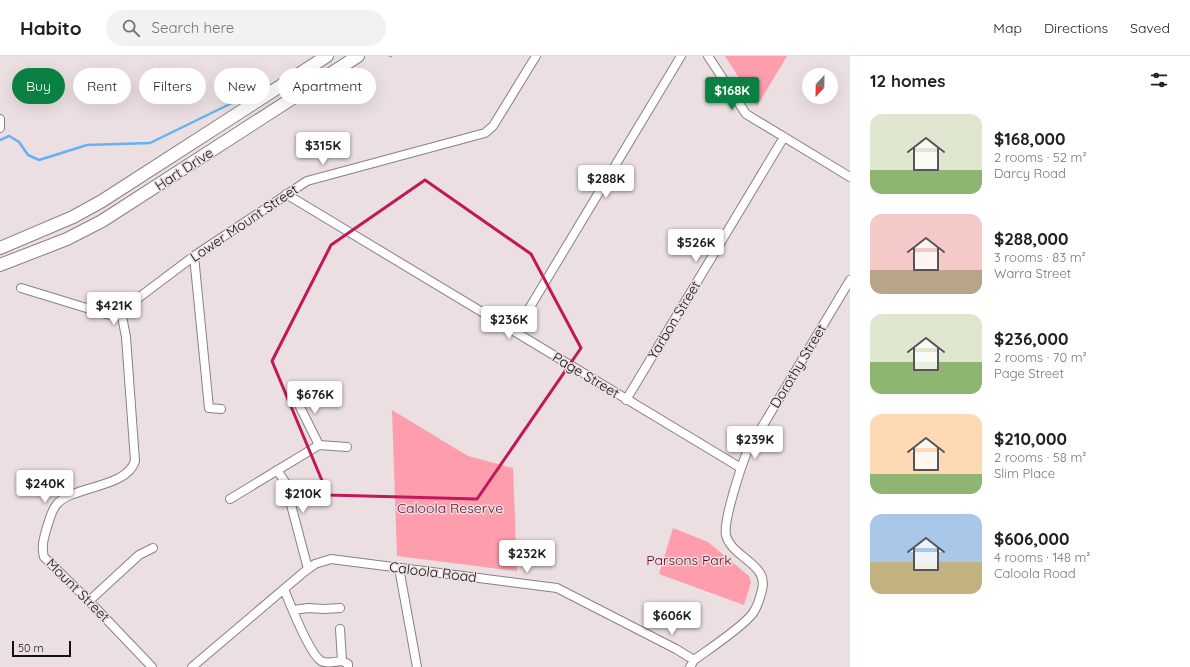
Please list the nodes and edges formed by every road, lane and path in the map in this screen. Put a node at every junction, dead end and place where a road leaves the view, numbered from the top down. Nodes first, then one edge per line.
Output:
1 (327, 56) edge
2 (358, 56) edge
3 (536, 56) edge
4 (681, 56) edge
5 (708, 56) edge
6 (0, 119) edge
7 (0, 128) edge
8 (784, 137) junction
9 (850, 177) edge
10 (286, 194) junction
11 (0, 248) edge
12 (194, 256) junction
13 (0, 265) edge
14 (850, 280) edge
15 (21, 288) dead end
16 (121, 311) junction
17 (515, 332) junction
18 (293, 393) dead end
19 (626, 400) junction
20 (221, 409) dead end
21 (319, 446) junction
22 (347, 447) dead end
23 (741, 468) junction
24 (277, 470) junction
25 (230, 499) dead end
26 (153, 548) dead end
27 (399, 568) junction
28 (308, 569) junction
29 (284, 589) junction
30 (89, 601) junction
31 (340, 608) dead end
32 (294, 610) junction
33 (340, 629) dead end
34 (342, 660) junction
35 (692, 664) edge
36 (152, 667) edge
37 (192, 667) edge
38 (348, 667) edge
39 (417, 667) edge

1 - 11 highway, Hart Drive
2 - 13 highway, Hart Drive
3 - 10 street, Lower Mount Street
4 - 17 street
5 - 8 street
6 - 7 street
8 - 9 street
8 - 19 street, Yarbon Street
10 - 12 street, Lower Mount Street
10 - 17 street, Page Street
12 - 16 street, Lower Mount Street
12 - 20 street
14 - 23 street, Dorothy Street
15 - 16 street
16 - 30 street, Mount Street
17 - 19 street, Page Street
18 - 21 street
19 - 23 street, Page Street
21 - 22 street
21 - 24 street
23 - 35 street, Dorothy Street
24 - 25 street
24 - 28 street
26 - 30 street
27 - 28 street, Caloola Road
27 - 35 street, Caloola Road
27 - 39 street
28 - 29 street, Caloola Road
29 - 32 street
29 - 37 street, Caloola Road
30 - 36 street, Mount Street
31 - 32 street
32 - 34 street
33 - 34 street
34 - 38 street

